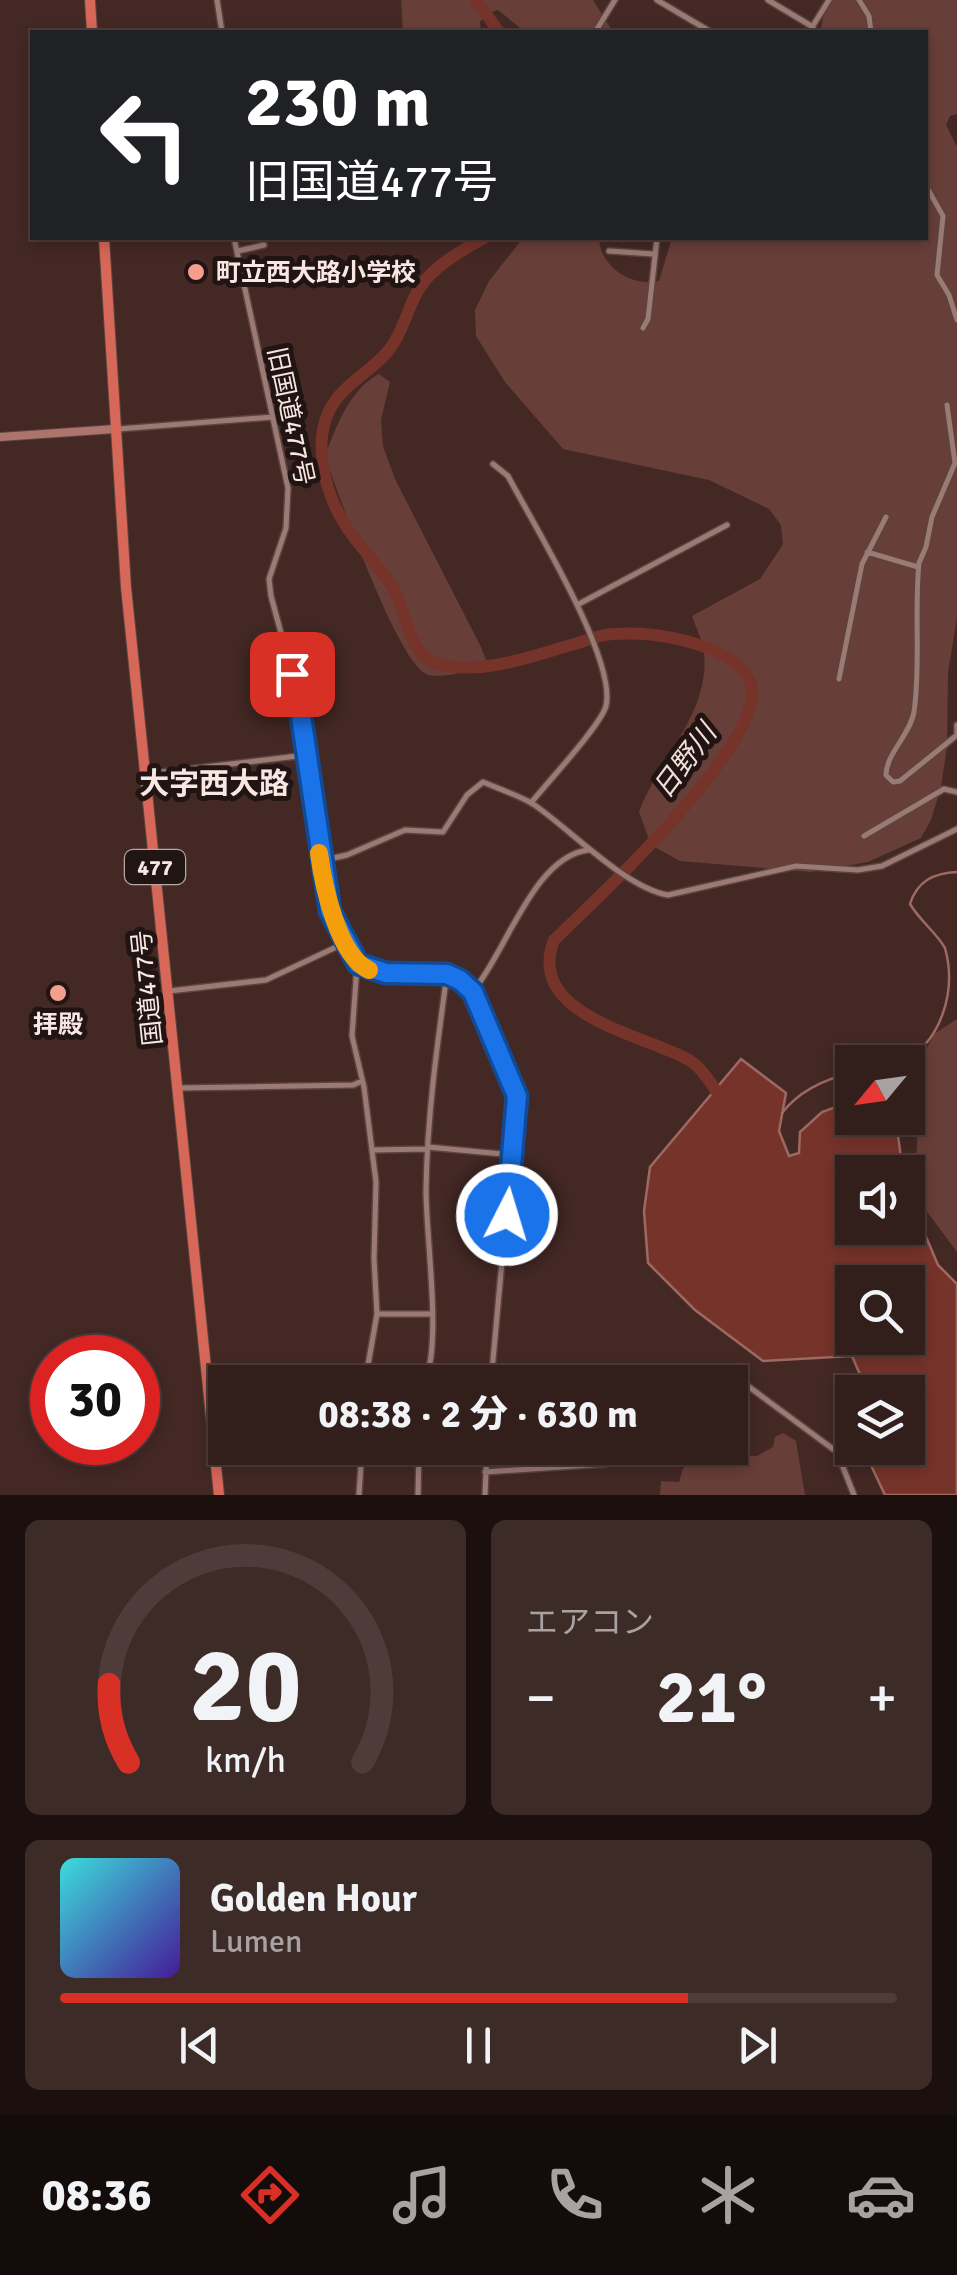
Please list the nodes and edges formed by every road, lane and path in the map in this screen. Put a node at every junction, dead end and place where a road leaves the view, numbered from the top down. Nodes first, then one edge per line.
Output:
1 (90, 0) edge
2 (217, 0) edge
3 (615, 0) edge
4 (658, 0) edge
5 (768, 0) edge
6 (829, 0) edge
7 (858, 0) edge
8 (92, 30) edge
9 (222, 30) edge
10 (599, 30) edge
11 (708, 30) edge
12 (811, 30) edge
13 (870, 30) edge
14 (928, 189) edge
15 (104, 240) edge
16 (234, 240) edge
17 (657, 240) edge
18 (264, 244) dead end
19 (237, 251) junction
20 (609, 251) dead end
21 (654, 254) junction
22 (957, 320) edge
23 (643, 328) dead end
24 (946, 405) dead end
25 (273, 417) junction
26 (115, 429) junction
27 (0, 437) edge
28 (493, 464) dead end
29 (886, 516) dead end
30 (727, 526) dead end
31 (867, 552) junction
32 (918, 567) junction
33 (577, 606) junction
34 (839, 679) dead end
35 (957, 725) edge
36 (957, 736) edge
37 (306, 755) junction
38 (146, 774) junction
39 (957, 792) edge
40 (531, 803) junction
41 (957, 829) edge
42 (864, 836) dead end
43 (588, 850) junction
44 (320, 861) junction
45 (347, 942) junction
46 (358, 964) junction
47 (447, 974) junction
48 (168, 991) junction
49 (473, 992) junction
50 (362, 1081) junction
51 (178, 1088) junction
52 (428, 1148) junction
53 (372, 1150) junction
54 (513, 1155) junction
55 (377, 1314) junction
56 (432, 1314) junction
57 (368, 1365) edge
58 (427, 1365) edge
59 (493, 1365) edge
60 (748, 1385) edge
61 (361, 1465) edge
62 (419, 1465) edge
63 (485, 1465) edge
64 (590, 1465) edge
65 (484, 1472) junction
66 (219, 1495) edge
67 (359, 1495) edge
68 (418, 1495) edge
69 (485, 1495) edge
70 (854, 1495) edge

1 - 8 highway
2 - 9 street
3 - 10 street
4 - 11 street
5 - 12 street
6 - 12 street
7 - 13 street
14 - 22 street
15 - 26 highway, 国道477号 / 477
16 - 19 street, 旧国道477号
17 - 21 street
18 - 19 street
19 - 25 street, 旧国道477号
20 - 21 street
21 - 23 street
24 - 32 street
25 - 26 street
25 - 37 street, 旧国道477号
26 - 27 street
26 - 38 highway, 国道477号 / 477
28 - 33 street
29 - 31 street
30 - 33 street
31 - 32 street
31 - 34 street
32 - 36 street
33 - 40 street
35 - 36 street
37 - 38 street
37 - 44 street, 旧国道477号
38 - 48 highway, 国道477号 / 477
39 - 42 street
40 - 43 street
40 - 44 street
41 - 43 street
43 - 49 street
44 - 45 street, 旧国道477号
45 - 46 street, 旧国道477号
45 - 48 street
46 - 47 street
46 - 50 street
47 - 49 street
47 - 52 street
48 - 51 highway, 国道477号 / 477
49 - 54 street
50 - 51 street
50 - 53 street
51 - 66 highway, 国道477号 / 477
52 - 53 street
52 - 54 street
52 - 56 street
53 - 55 street
54 - 59 street
55 - 56 street
55 - 57 street
56 - 58 street
60 - 70 street
61 - 67 street
62 - 68 street
63 - 65 street
64 - 65 street
65 - 69 street

